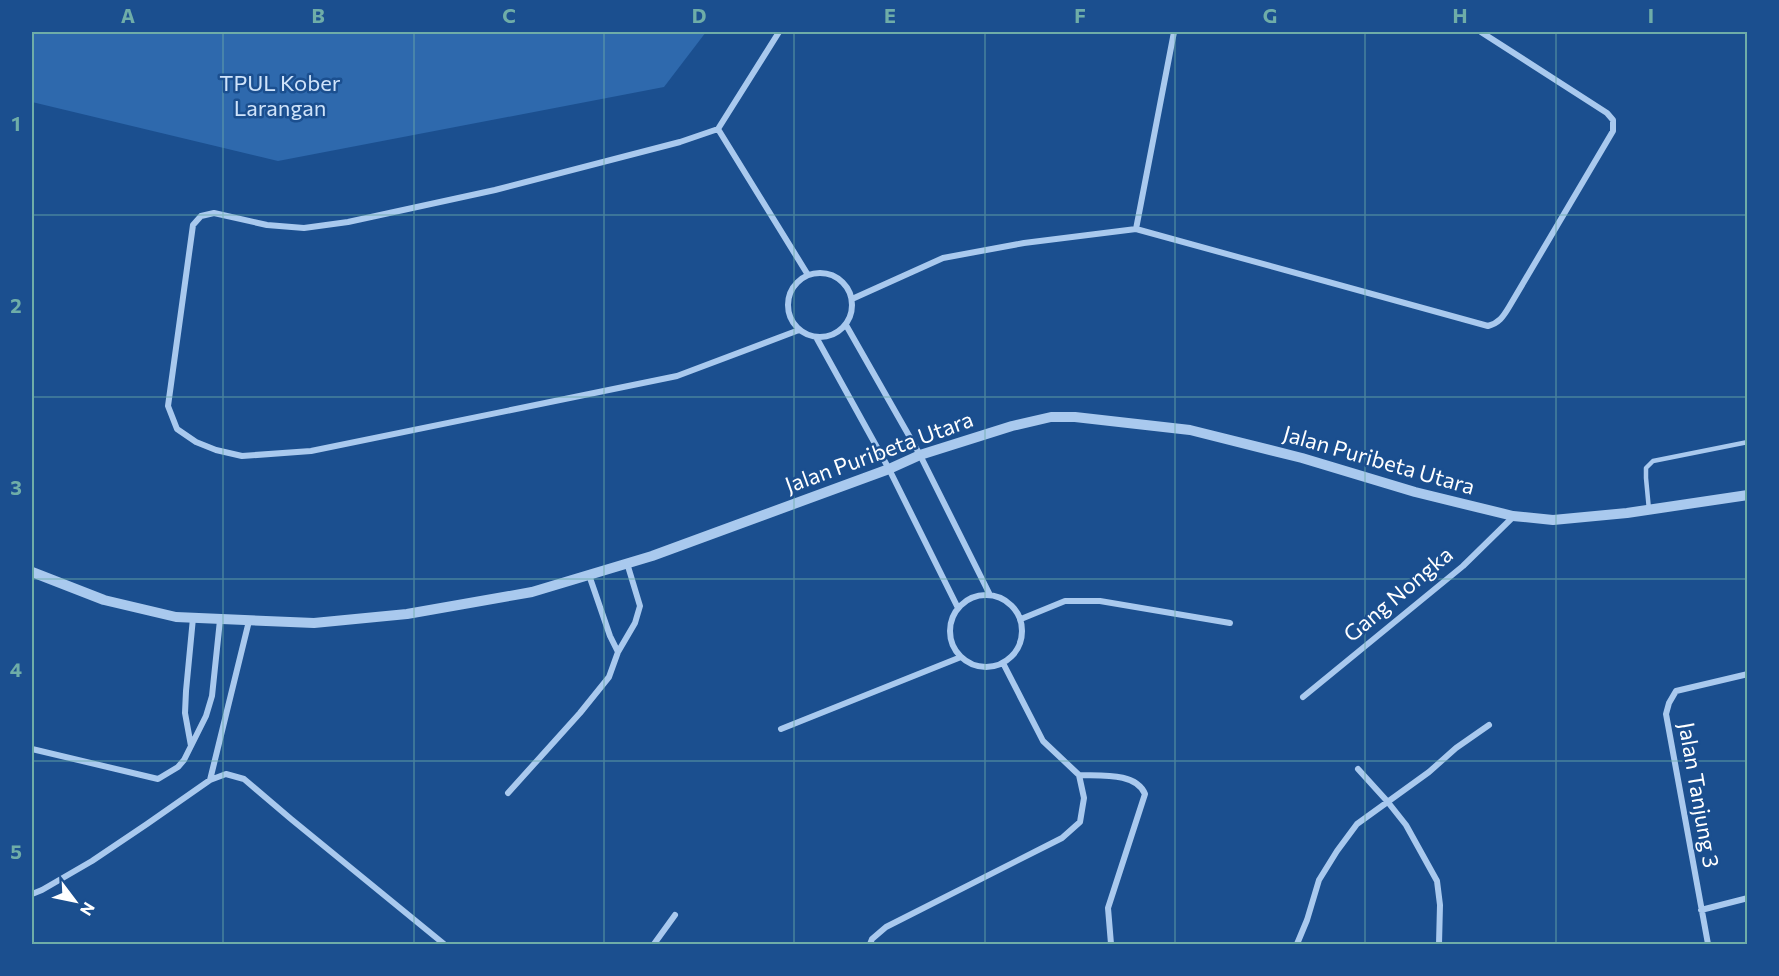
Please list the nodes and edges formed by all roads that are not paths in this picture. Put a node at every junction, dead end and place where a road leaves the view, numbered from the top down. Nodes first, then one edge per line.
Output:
1 (780, 32) edge
2 (1174, 32) edge
3 (1481, 32) edge
4 (718, 129) junction
5 (1136, 229) junction
6 (808, 275) junction
7 (852, 299) junction
8 (846, 325) junction
9 (799, 330) junction
10 (816, 338) junction
11 (1748, 442) edge
12 (920, 455) junction
13 (889, 469) junction
14 (1748, 495) edge
15 (1650, 510) junction
16 (1513, 516) junction
17 (627, 563) junction
18 (32, 572) edge
19 (589, 575) junction
20 (990, 595) junction
21 (958, 608) junction
22 (193, 618) junction
23 (1021, 619) junction
24 (220, 620) junction
25 (249, 621) junction
26 (1230, 623) dead end
27 (618, 652) junction
28 (961, 657) junction
29 (1003, 663) junction
30 (1748, 674) edge
31 (1303, 697) dead end
32 (1489, 726) dead end
33 (781, 729) dead end
34 (191, 747) junction
35 (32, 749) edge
36 (1358, 769) dead end
37 (1079, 775) junction
38 (210, 780) junction
39 (508, 793) dead end
40 (1387, 801) junction
41 (32, 894) edge
42 (1748, 898) edge
43 (1701, 910) junction
44 (675, 915) dead end
45 (444, 945) edge
46 (654, 945) edge
47 (870, 945) edge
48 (1112, 945) edge
49 (1297, 945) edge
50 (1439, 945) edge
51 (1708, 945) edge

1 - 4 street
2 - 5 street
3 - 5 street
4 - 6 street
4 - 9 street
5 - 7 street
6 - 7 street
6 - 9 street
7 - 8 street
8 - 10 street
8 - 12 street
9 - 10 street
10 - 13 street
11 - 15 lane
12 - 13 street, Jalan Puribeta Utara
12 - 16 street, Jalan Puribeta Utara
12 - 20 street
13 - 17 street, Jalan Puribeta Utara
13 - 21 street
14 - 15 street, Jalan Puribeta Utara
15 - 16 street, Jalan Puribeta Utara
16 - 31 street, Gang Nongka
17 - 19 street, Jalan Puribeta Utara
17 - 27 street
18 - 22 street, Jalan Puribeta Utara
19 - 25 street, Jalan Puribeta Utara
19 - 27 street
20 - 21 street
20 - 23 street
21 - 28 street
22 - 24 street, Jalan Puribeta Utara
22 - 34 street
23 - 26 street
23 - 29 street
24 - 25 street, Jalan Puribeta Utara
24 - 34 street
25 - 38 street
27 - 39 street
28 - 29 street
28 - 33 street
29 - 37 street
30 - 43 street, Jalan Tanjung 3
32 - 40 street
34 - 35 street
36 - 40 street
37 - 47 street
37 - 48 street
38 - 41 street
38 - 45 street
40 - 49 street
40 - 50 street
42 - 43 street
43 - 51 street, Jalan Tanjung 3
44 - 46 street

